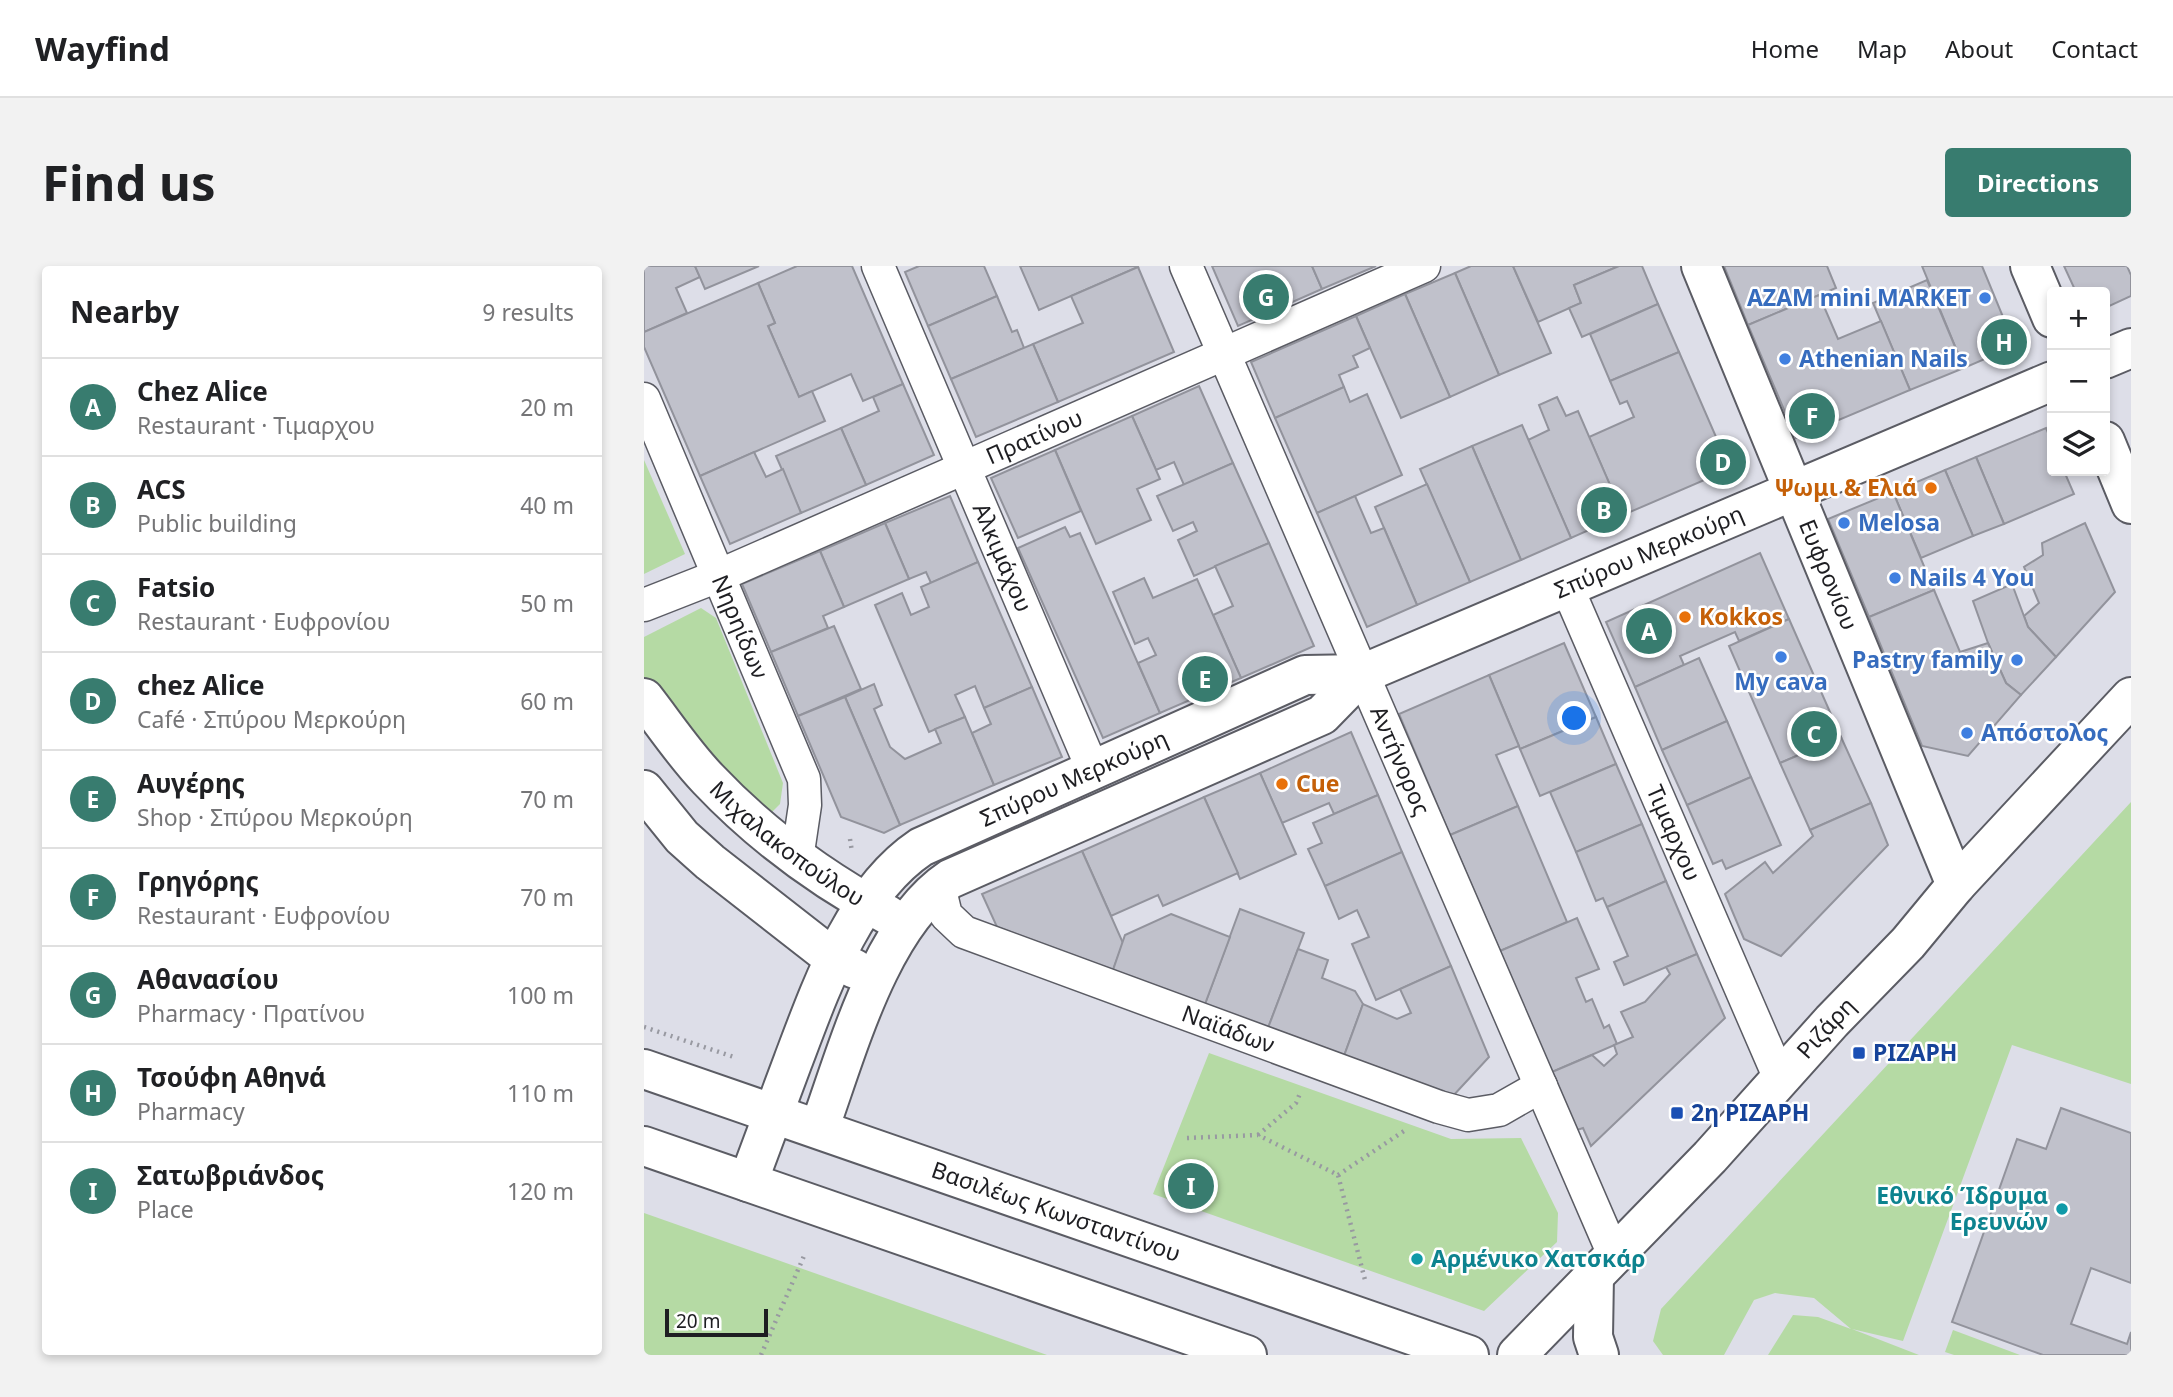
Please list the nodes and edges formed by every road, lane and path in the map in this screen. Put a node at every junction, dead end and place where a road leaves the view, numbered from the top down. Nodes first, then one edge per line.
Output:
1 (878, 266) edge
2 (1186, 266) edge
3 (1424, 266) edge
4 (1701, 266) edge
5 (2030, 266) edge
6 (2047, 306) edge
7 (2131, 348) edge
8 (1224, 354) junction
9 (2110, 357) edge
10 (2047, 384) edge
11 (644, 399) edge
12 (2110, 453) edge
13 (964, 468) junction
14 (1794, 490) junction
15 (2131, 504) edge
16 (718, 576) junction
17 (1566, 587) junction
18 (644, 605) edge
19 (1362, 674) junction
20 (2131, 697) edge
21 (644, 698) edge
22 (1093, 770) junction
23 (644, 790) edge
24 (921, 847) junction
25 (797, 859) junction
26 (1956, 885) junction
27 (939, 886) junction
28 (867, 904) junction
29 (905, 924) junction
30 (833, 958) junction
31 (874, 979) junction
32 (644, 1027) edge
33 (734, 1057) dead end
34 (1312, 1061) junction
35 (644, 1069) edge
36 (1780, 1079) junction
37 (1541, 1087) junction
38 (1438, 1107) junction
39 (773, 1114) junction
40 (819, 1129) junction
41 (1258, 1135) junction
42 (1187, 1138) dead end
43 (644, 1146) edge
44 (1338, 1175) junction
45 (748, 1182) junction
46 (804, 1256) dead end
47 (1604, 1265) junction
48 (1365, 1283) dead end
49 (761, 1355) edge
50 (1247, 1355) edge
51 (1469, 1355) edge
52 (1517, 1355) edge
53 (1600, 1355) edge

1 - 13 street, Αλκιμάχου
2 - 8 street, Αντήνορος
3 - 8 street, Πρατίνου
4 - 14 main road, Ευφρονίου
5 - 6 main road
7 - 9 main road
8 - 13 street, Πρατίνου
8 - 19 street, Αντήνορος
10 - 14 main road, Σπύρου Μερκούρη
11 - 16 street, Νηρηίδων
12 - 15 main road
13 - 16 street, Πρατίνου
13 - 22 street, Αλκιμάχου
14 - 17 main road, Σπύρου Μερκούρη
14 - 26 main road, Ευφρονίου
16 - 18 street, Πρατίνου
16 - 25 street, Νηρηίδων
17 - 19 main road, Σπύρου Μερκούρη
17 - 36 street, Τιμαρχου
19 - 22 main road, Σπύρου Μερκούρη
19 - 27 main road, Σπύρου Μερκούρη
19 - 37 street, Αντήνορος
20 - 26 main road, Ριζάρη
21 - 25 main road, Μιχαλακοπούλου
22 - 24 main road, Σπύρου Μερκούρη
23 - 30 main road
24 - 25 main road
24 - 28 main road, Σπύρου Μερκούρη
25 - 28 main road, Μιχαλακοπούλου
26 - 36 main road, Ριζάρη
27 - 29 main road, Σπύρου Μερκούρη
27 - 34 street, Ναϊάδων
28 - 29 main road, Μιχαλακοπούλου
28 - 30 main road, Σπύρου Μερκούρη
29 - 31 main road
30 - 31 main road
30 - 39 main road
31 - 40 main road
32 - 33 path
34 - 38 street, Ναϊάδων
34 - 41 path
35 - 39 main road, Βασιλέως Κωνσταντίνου
36 - 47 main road, Ριζάρη
37 - 38 street, Ναϊάδων
37 - 47 street, Αντήνορος
38 - 44 path
39 - 40 main road, Βασιλέως Κωνσταντίνου
39 - 45 main road
40 - 51 main road, Βασιλέως Κωνσταντίνου
41 - 42 path
41 - 44 path
43 - 45 main road
44 - 48 path
45 - 50 main road
46 - 49 path
47 - 52 main road, Ριζάρη
47 - 53 main road

